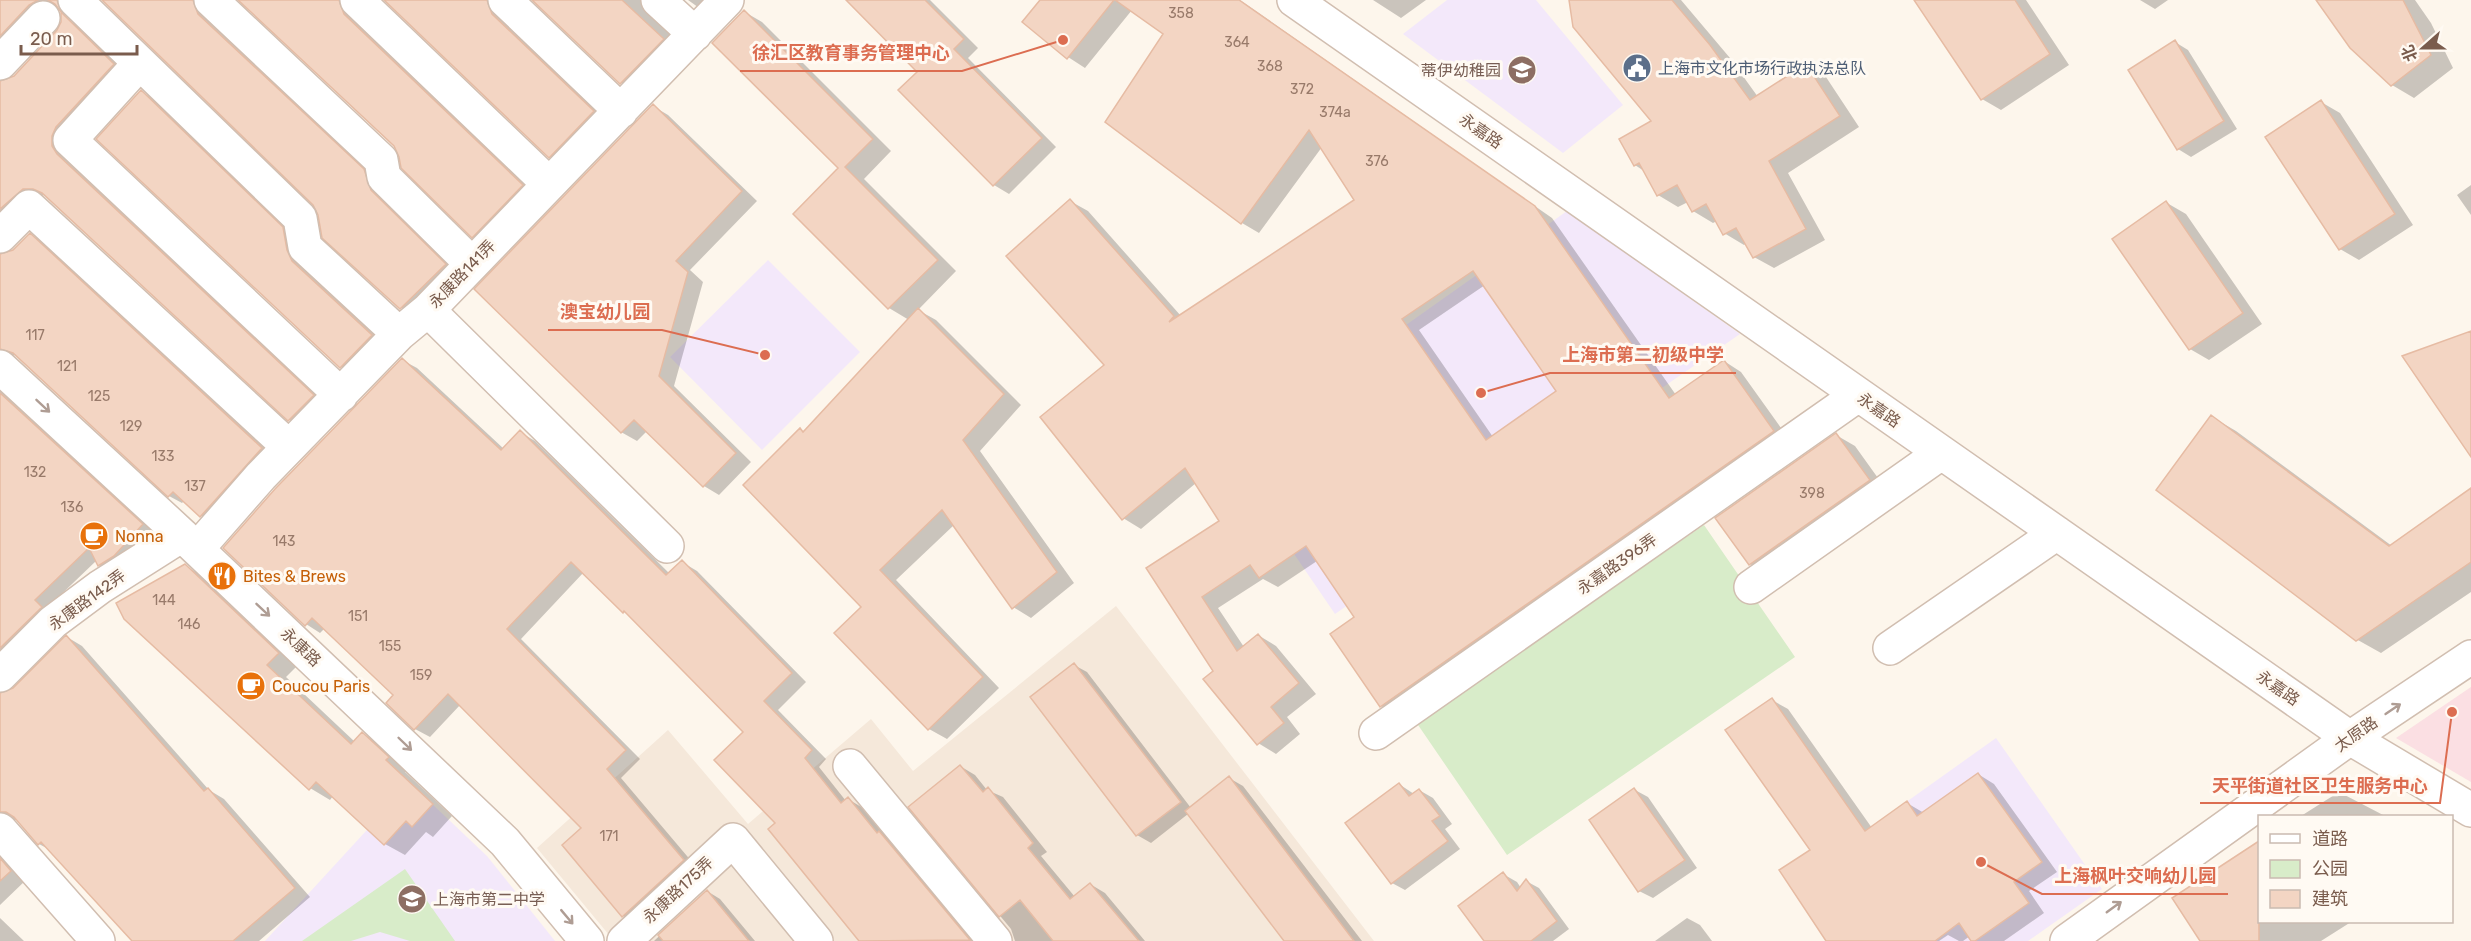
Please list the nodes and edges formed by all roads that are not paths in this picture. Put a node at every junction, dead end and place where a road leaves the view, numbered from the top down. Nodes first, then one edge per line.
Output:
1 (75, 0) edge
2 (212, 0) edge
3 (357, 0) edge
4 (505, 0) edge
5 (658, 0) edge
6 (727, 0) edge
7 (1294, 0) edge
8 (43, 18) dead end
9 (695, 34) junction
10 (0, 63) edge
11 (139, 64) junction
12 (621, 111) junction
13 (549, 184) junction
14 (0, 236) edge
15 (472, 264) junction
16 (428, 310) junction
17 (399, 334) junction
18 (0, 367) edge
19 (341, 395) junction
20 (1858, 395) junction
21 (289, 447) junction
22 (1941, 453) junction
23 (2057, 533) junction
24 (190, 542) junction
25 (667, 546) dead end
26 (1751, 587) dead end
27 (1890, 648) dead end
28 (2471, 657) edge
29 (0, 675) edge
30 (1376, 733) dead end
31 (2350, 738) junction
32 (850, 766) dead end
33 (2471, 810) edge
34 (0, 830) edge
35 (98, 941) edge
36 (587, 941) edge
37 (624, 941) edge
38 (816, 941) edge
39 (995, 941) edge
40 (2067, 941) edge

1 - 11 street
2 - 15 street
3 - 13 street
4 - 12 street
5 - 9 street
6 - 9 street, 永康路141弄
7 - 20 street, 永嘉路
8 - 10 street
9 - 12 street, 永康路141弄
11 - 17 street
11 - 19 street
12 - 13 street, 永康路141弄
13 - 15 street, 永康路141弄
14 - 21 street
15 - 16 street, 永康路141弄
16 - 17 street, 永康路141弄
16 - 25 street
17 - 19 street, 永康路141弄
18 -> 24 street, 永康路
19 - 21 street, 永康路141弄
20 - 22 street, 永嘉路
20 - 30 street, 永嘉路396弄
21 - 24 street, 永康路141弄
22 - 23 street, 永嘉路
22 - 26 street
23 - 27 street
23 - 31 street, 永嘉路
24 - 29 street, 永康路142弄
24 -> 36 street, 永康路
31 -> 28 street, 太原路
31 - 33 street, 永嘉路
40 -> 31 street, 太原路
32 - 39 street
34 - 35 street
37 - 38 street, 永康路175弄

